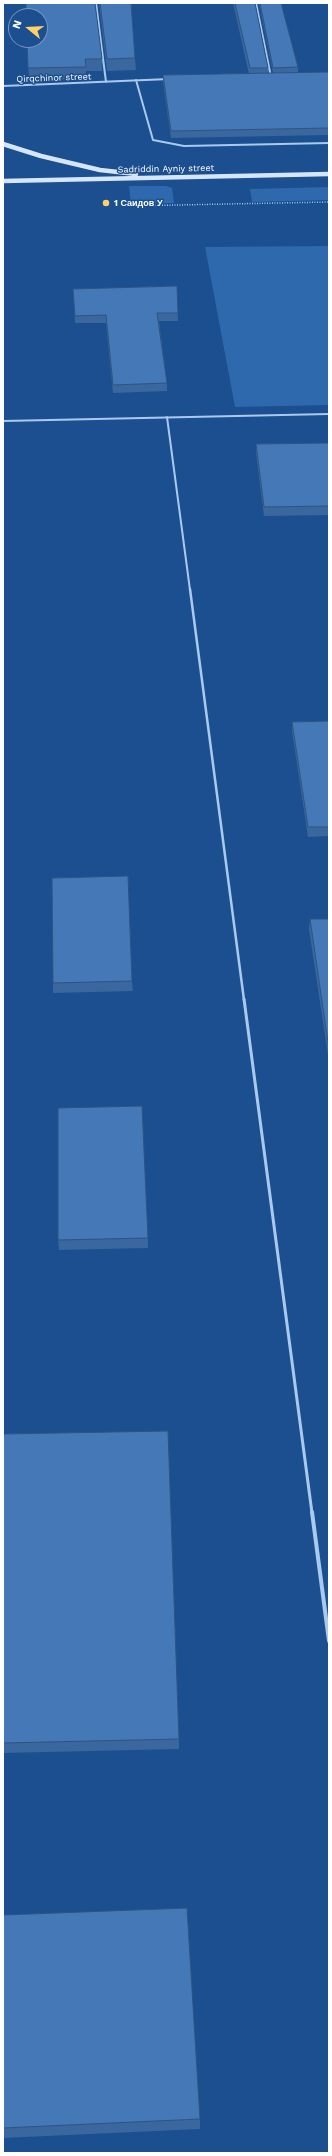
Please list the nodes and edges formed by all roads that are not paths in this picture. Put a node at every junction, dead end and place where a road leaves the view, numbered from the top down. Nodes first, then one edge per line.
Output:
1 (96, 3) edge
2 (256, 3) edge
3 (278, 76) edge
4 (263, 77) edge
5 (271, 77) junction
6 (176, 79) edge
7 (136, 80) junction
8 (106, 82) junction
9 (3, 86) edge
10 (329, 143) edge
11 (3, 144) edge
12 (329, 174) edge
13 (169, 177) junction
14 (3, 181) edge
15 (329, 414) edge
16 (167, 417) junction
17 (3, 421) edge
18 (329, 1641) edge

1 - 8 street, Qirqchinor street
2 - 5 street
3 - 5 street
4 - 5 street
6 - 7 street, Qirqchinor street
7 - 8 street, Qirqchinor street
7 - 10 street
8 - 9 street, Qirqchinor street
11 - 13 street
12 - 13 street, Sadriddin Ayniy street
13 - 14 street, Sadriddin Ayniy street
15 - 16 lane
16 - 17 lane
16 - 18 lane

